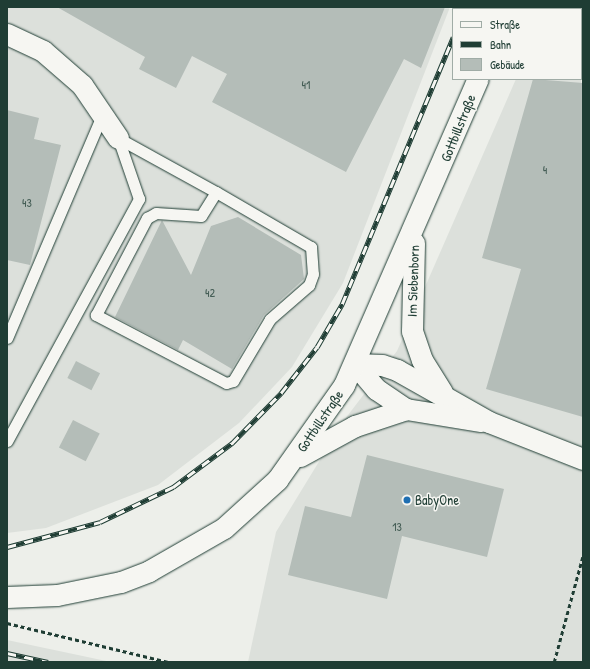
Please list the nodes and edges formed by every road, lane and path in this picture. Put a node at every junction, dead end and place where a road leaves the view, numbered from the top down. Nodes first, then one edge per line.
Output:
1 (7, 34) edge
2 (478, 80) edge
3 (102, 115) junction
4 (118, 138) junction
5 (216, 192) junction
6 (414, 231) junction
7 (7, 338) edge
8 (355, 364) junction
9 (445, 396) junction
10 (406, 409) junction
11 (489, 422) junction
12 (7, 441) edge
13 (583, 459) edge
14 (293, 460) junction
15 (583, 555) edge
16 (7, 597) edge
17 (7, 623) edge
18 (168, 662) edge
19 (554, 662) edge

1 - 3 street
2 - 6 street, Gottbillstraße
3 - 4 street
3 - 7 lane
4 - 5 lane
4 - 12 lane
5 - 5 lane
6 - 8 street, Gottbillstraße
6 - 9 street, Im Siebenborn
8 - 9 street, Im Siebenborn
8 - 10 street, Im Siebenborn
8 - 14 street, Gottbillstraße
9 - 11 street, Im Siebenborn
10 - 11 street, Im Siebenborn
10 - 14 street, Im Siebenborn
11 - 13 street, Im Siebenborn
14 - 16 street, Gottbillstraße
15 - 19 path
17 - 18 path

